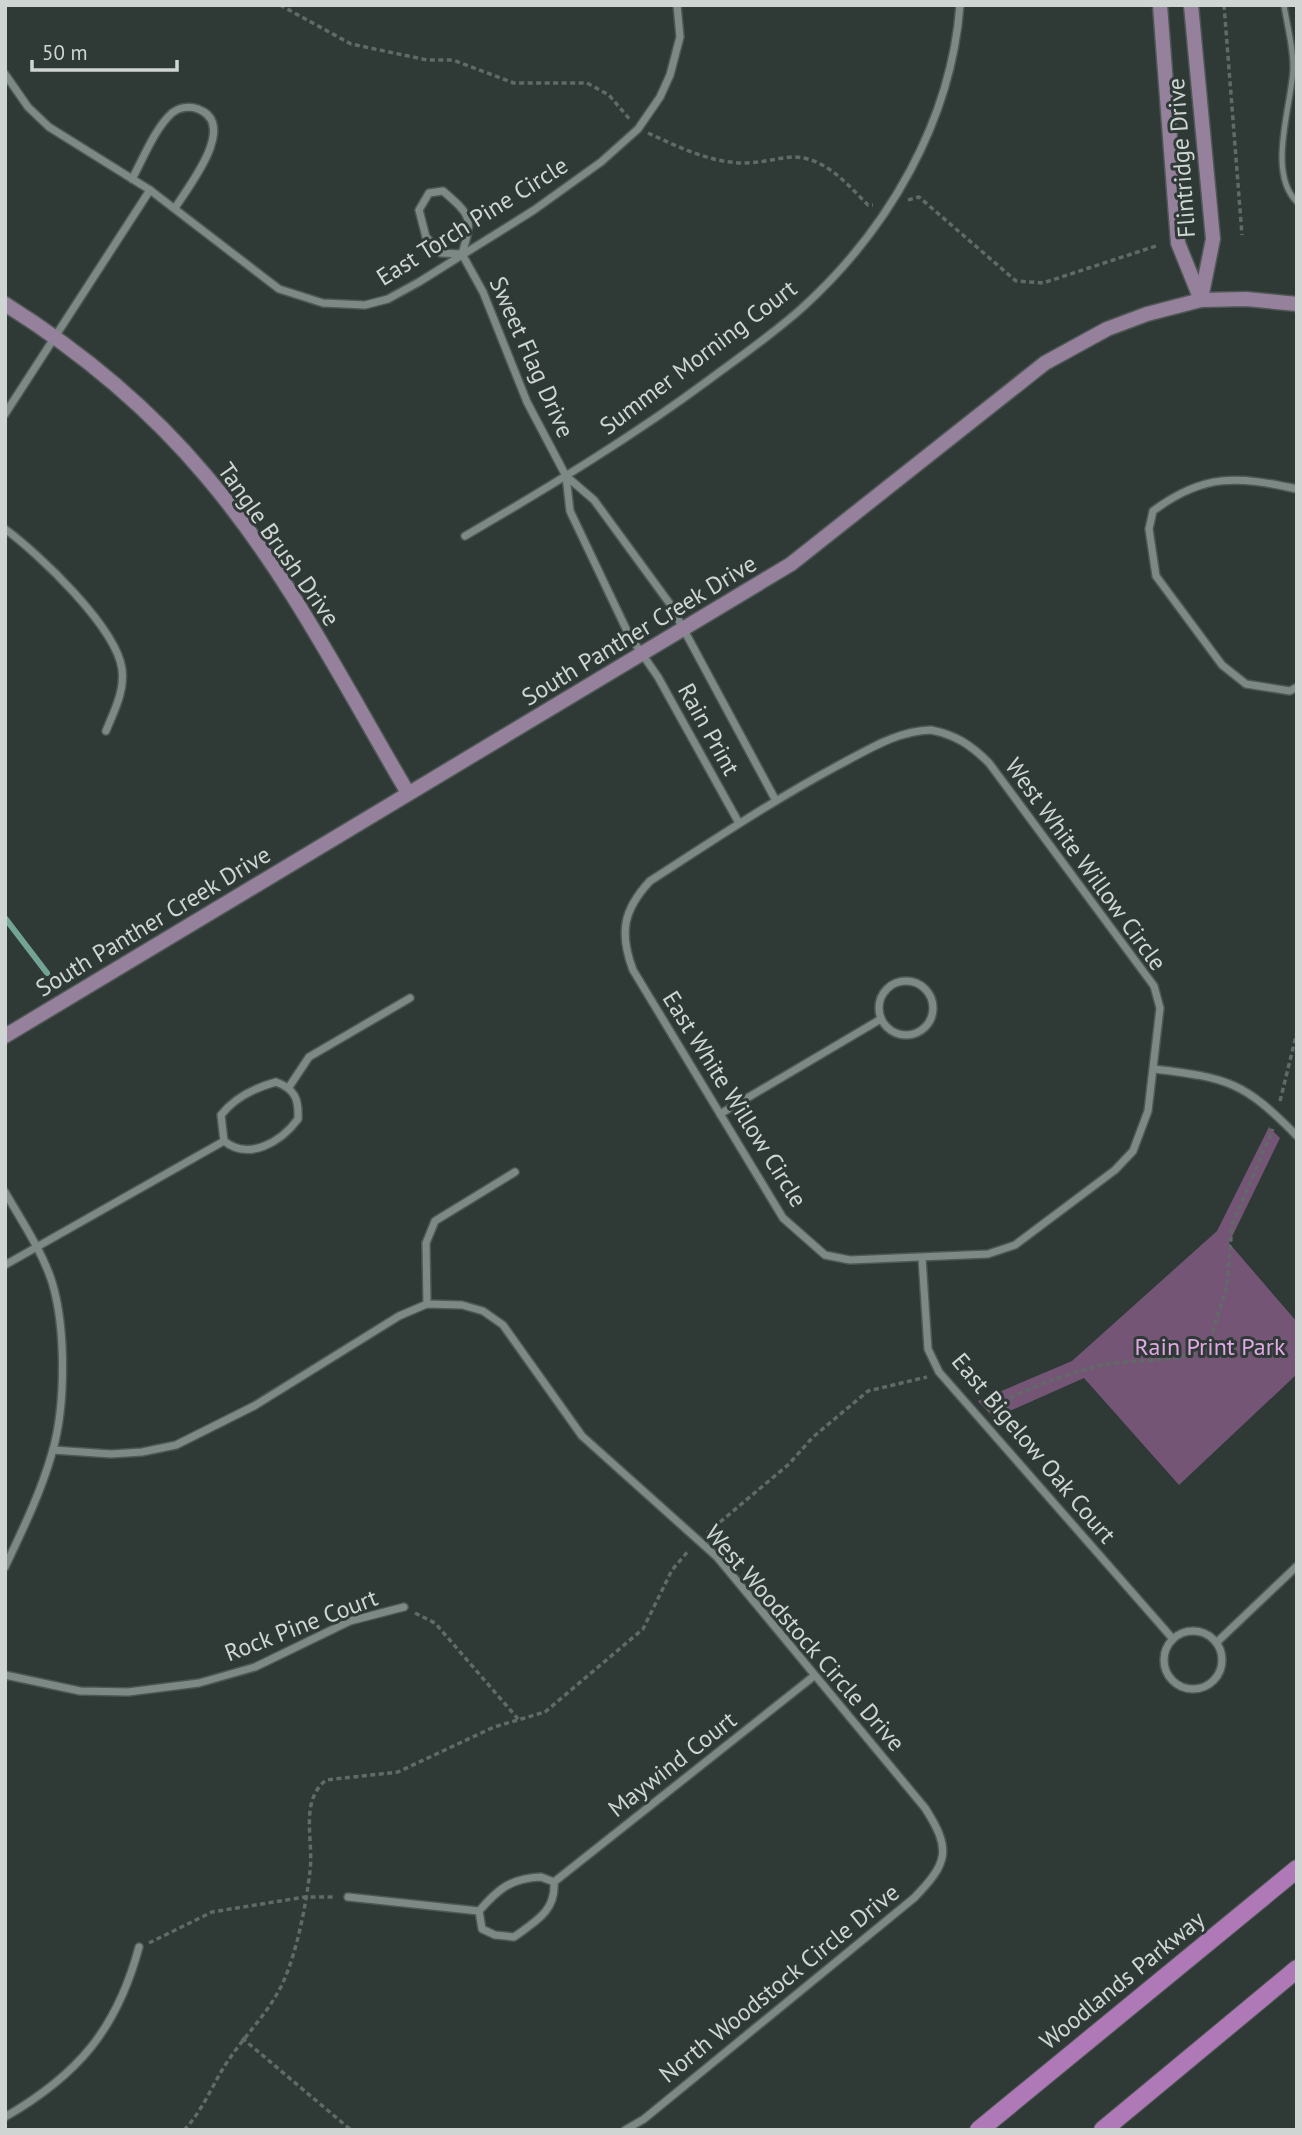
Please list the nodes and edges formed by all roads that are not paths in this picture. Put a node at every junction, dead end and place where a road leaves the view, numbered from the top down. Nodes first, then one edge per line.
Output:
1 (677, 5) edge
2 (960, 5) edge
3 (1160, 5) edge
4 (1191, 5) edge
5 (1284, 5) edge
6 (5, 74) edge
7 (132, 179) junction
8 (150, 190) junction
9 (1297, 202) edge
10 (175, 208) junction
11 (462, 254) junction
12 (1201, 300) junction
13 (5, 304) edge
14 (1297, 304) edge
15 (57, 336) junction
16 (5, 414) edge
17 (566, 476) junction
18 (1297, 489) edge
19 (5, 529) edge
20 (465, 537) dead end
21 (683, 631) junction
22 (642, 655) junction
23 (1293, 689) edge
24 (106, 731) dead end
25 (408, 793) junction
26 (775, 799) junction
27 (739, 823) junction
28 (410, 998) dead end
29 (881, 1019) junction
30 (5, 1036) edge
31 (1154, 1069) junction
32 (289, 1087) junction
33 (720, 1114) junction
34 (1297, 1136) edge
35 (224, 1141) junction
36 (515, 1172) dead end
37 (5, 1192) edge
38 (1078, 1198) joint
39 (36, 1247) junction
40 (922, 1258) junction
41 (5, 1265) edge
42 (427, 1304) junction
43 (53, 1450) junction
44 (1297, 1566) edge
45 (5, 1567) edge
46 (404, 1607) road end
47 (1173, 1639) junction
48 (1217, 1642) junction
49 (5, 1675) edge
50 (814, 1676) junction
51 (943, 1855) joint
52 (1297, 1869) edge
53 (554, 1882) junction
54 (348, 1897) road end
55 (479, 1911) junction
56 (139, 1948) road end
57 (1297, 1969) edge
58 (5, 2117) edge
59 (625, 2130) edge
60 (979, 2130) edge
61 (1103, 2130) edge

1 - 11 street, East Torch Pine Circle
2 - 17 street, Summer Morning Court
3 - 12 street, Flintridge Drive
4 - 12 street, Flintridge Drive
5 - 9 lane
6 - 7 street, East Torch Pine Circle
7 - 8 street, East Torch Pine Circle
7 - 10 street
8 - 10 street, East Torch Pine Circle
8 - 15 street
10 - 11 street, East Torch Pine Circle
11 - 11 street, Sweet Flag Drive
11 - 17 street, Sweet Flag Drive
12 - 14 street, South Panther Creek Drive
12 - 21 street, South Panther Creek Drive
13 - 15 street, Tangle Brush Drive
15 - 16 street
15 - 25 street, Tangle Brush Drive
17 - 20 street, Summer Morning Court
17 - 21 street, Sweet Flag Drive
17 - 22 street, Sweet Flag Drive
18 - 23 street
19 - 24 street
21 - 22 street, South Panther Creek Drive
21 - 26 street, Rain Print
22 - 25 street, South Panther Creek Drive
22 - 27 street, Rain Print
25 - 30 street, South Panther Creek Drive
26 - 27 street, East White Willow Circle
26 - 31 street, West White Willow Circle
27 - 33 street, East White Willow Circle
28 - 32 street
29 - 29 street
29 - 33 street
31 - 34 street
31 - 38 street, West White Willow Circle
32 - 35 street
32 - 35 street
33 - 40 street, East White Willow Circle
35 - 39 street
36 - 42 street
37 - 39 street
38 - 40 street, East White Willow Circle
39 - 41 street
39 - 43 street
40 - 47 street, East Bigelow Oak Court
42 - 43 street, West Woodstock Circle Drive
42 - 50 street, West Woodstock Circle Drive
43 - 45 street
44 - 48 street
46 - 49 street, Rock Pine Court
47 - 48 street
47 - 48 street
50 - 51 street, West Woodstock Circle Drive
50 - 53 street, Maywind Court
51 - 59 street, North Woodstock Circle Drive
52 - 60 main road, Woodlands Parkway
53 - 55 street
53 - 55 street
54 - 55 street
56 - 58 street
57 - 61 main road

